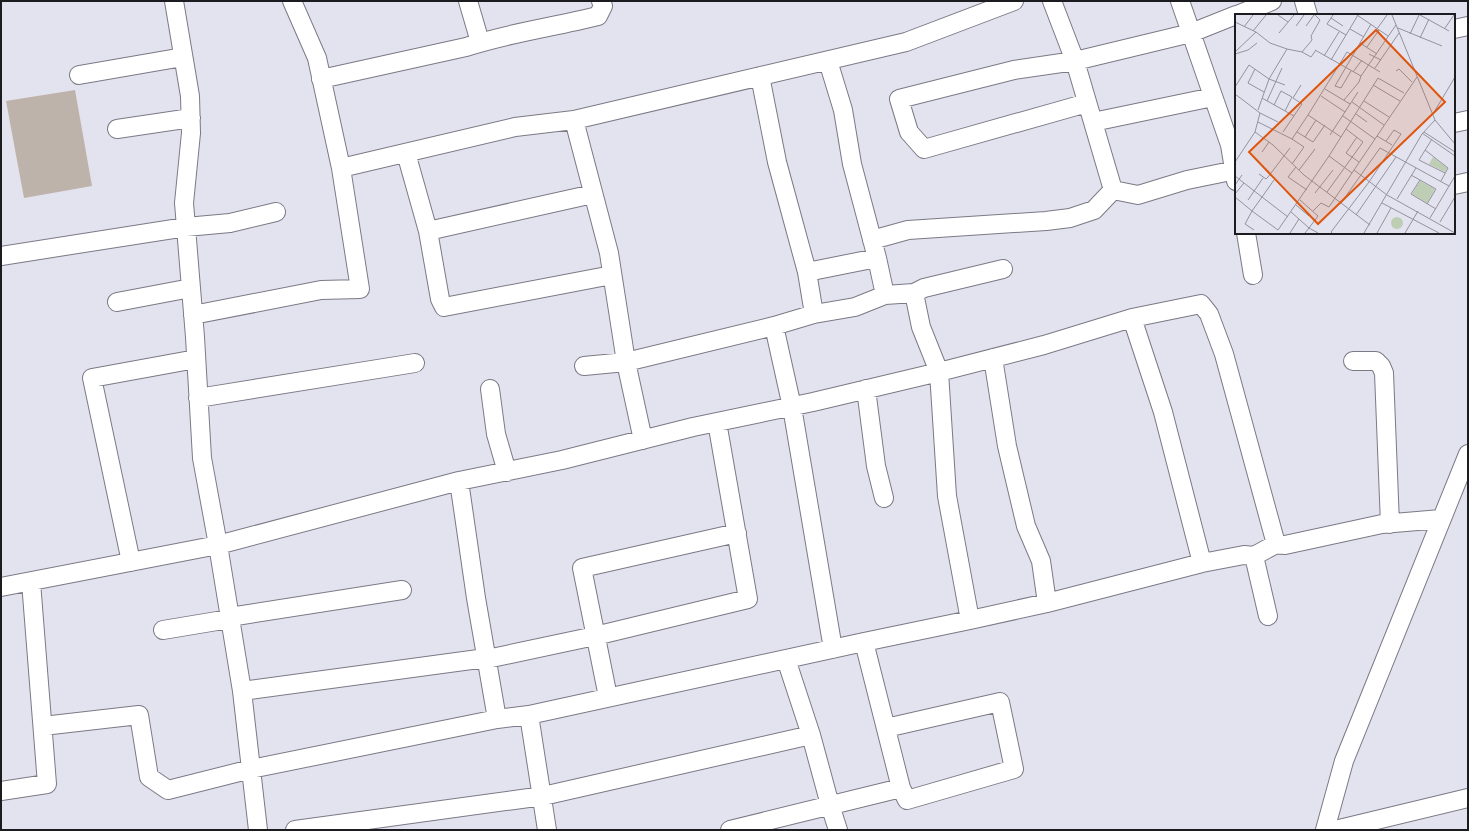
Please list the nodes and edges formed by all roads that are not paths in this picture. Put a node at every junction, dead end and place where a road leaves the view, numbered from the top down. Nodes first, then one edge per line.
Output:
1 (174, 1) edge
2 (292, 1) edge
3 (468, 1) edge
4 (601, 1) edge
5 (1014, 1) edge
6 (1052, 1) edge
7 (1180, 1) edge
8 (1272, 1) edge
9 (1304, 1) edge
10 (1239, 14) edge
11 (1308, 14) edge
12 (1235, 15) edge
13 (1468, 26) edge
14 (1455, 29) edge
15 (1191, 33) junction
16 (480, 42) junction
17 (183, 57) junction
18 (828, 60) junction
19 (1074, 61) junction
20 (79, 75) dead end
21 (760, 76) junction
22 (321, 79) junction
23 (1213, 97) junction
24 (1087, 103) junction
25 (191, 118) junction
26 (574, 120) junction
27 (1468, 120) edge
28 (1093, 122) junction
29 (1455, 123) edge
30 (117, 129) dead end
31 (406, 153) junction
32 (340, 168) junction
33 (1235, 174) edge
34 (1468, 182) edge
35 (1455, 185) edge
36 (1113, 190) junction
37 (593, 194) junction
38 (276, 212) dead end
39 (186, 227) junction
40 (428, 231) junction
41 (1246, 234) edge
42 (872, 240) junction
43 (1, 256) edge
44 (877, 258) junction
45 (1003, 269) dead end
46 (807, 272) junction
47 (612, 275) junction
48 (1253, 275) dead end
49 (191, 288) junction
50 (914, 293) junction
51 (885, 295) junction
52 (117, 302) dead end
53 (814, 314) junction
54 (193, 315) junction
55 (1132, 318) junction
56 (774, 326) junction
57 (993, 358) junction
58 (196, 359) junction
59 (1353, 361) dead end
60 (626, 362) junction
61 (415, 363) dead end
62 (584, 366) dead end
63 (939, 372) junction
64 (490, 389) dead end
65 (866, 389) junction
66 (198, 398) junction
67 (792, 406) junction
68 (717, 422) junction
69 (643, 440) junction
70 (1468, 454) edge
71 (507, 472) junction
72 (459, 481) junction
73 (884, 498) dead end
74 (1442, 519) junction
75 (1390, 524) junction
76 (737, 533) junction
77 (1276, 544) junction
78 (218, 545) junction
79 (1254, 556) junction
80 (131, 562) junction
81 (1202, 563) junction
82 (31, 582) junction
83 (1, 587) edge
84 (402, 590) dead end
85 (1047, 603) junction
86 (1268, 616) dead end
87 (230, 617) junction
88 (970, 620) junction
89 (163, 630) dead end
90 (595, 636) junction
91 (864, 642) junction
92 (833, 649) junction
93 (486, 658) junction
94 (786, 659) junction
95 (242, 691) junction
96 (608, 697) junction
97 (529, 715) junction
98 (497, 719) junction
99 (43, 726) junction
100 (886, 728) junction
101 (811, 736) junction
102 (251, 769) junction
103 (900, 788) junction
104 (1, 791) edge
105 (543, 796) junction
106 (1468, 798) edge
107 (830, 805) junction
108 (258, 830) edge
109 (295, 830) edge
110 (547, 830) edge
111 (730, 830) edge
112 (838, 830) edge
113 (1325, 830) edge
114 (1335, 830) edge

1 - 17 street
2 - 22 street
3 - 16 street
4 - 16 street
5 - 18 street
6 - 19 street
7 - 15 street
8 - 10 street
9 - 11 street
12 - 15 street
13 - 14 street
15 - 19 street
15 - 23 street
16 - 22 street
17 - 20 street
17 - 25 street
18 - 21 street
18 - 42 street
19 - 24 street
19 - 24 street
21 - 26 street
21 - 46 street
22 - 32 street
23 - 28 street
23 - 33 street
24 - 28 street
25 - 30 street
25 - 39 street
26 - 31 street
26 - 37 street
27 - 29 street
28 - 36 street
31 - 32 street
31 - 40 street
32 - 54 street
33 - 36 street
34 - 35 street
36 - 42 street
37 - 40 street
37 - 47 street
38 - 39 street
39 - 43 street
39 - 49 street
40 - 47 street
41 - 48 street
42 - 44 street
44 - 46 street
44 - 51 street
45 - 50 street
46 - 53 street
47 - 60 street
49 - 52 street
49 - 54 street
50 - 51 street
50 - 63 street
51 - 53 street
53 - 56 street
54 - 58 street
55 - 57 street
55 - 77 street
55 - 81 street
56 - 60 street
56 - 67 street
57 - 63 street
57 - 85 street
58 - 66 street
58 - 80 street
59 - 75 street
60 - 62 street
60 - 69 street
61 - 66 street
63 - 65 street
63 - 88 street
64 - 71 street
65 - 67 street
65 - 73 street
66 - 78 street
67 - 68 street
67 - 92 street
68 - 69 street
68 - 76 street
69 - 71 street
70 - 74 street
71 - 72 street
72 - 78 street
72 - 93 street
74 - 75 street
74 - 113 street
75 - 77 street
76 - 90 street
76 - 90 street
77 - 79 street
78 - 80 street
78 - 87 street
79 - 81 street
79 - 86 street
80 - 82 street
81 - 85 street
82 - 83 street
82 - 99 street
84 - 87 street
85 - 88 street
87 - 89 street
87 - 95 street
88 - 91 street
90 - 93 street
90 - 96 street
91 - 92 street
91 - 100 street
92 - 94 street
93 - 95 street
93 - 98 street
94 - 96 street
94 - 101 street
95 - 102 street
96 - 97 street
97 - 98 street
97 - 105 street
98 - 102 street
99 - 102 street
99 - 104 street
100 - 103 street
100 - 103 street
101 - 105 street
101 - 107 street
102 - 108 street
103 - 107 street
105 - 109 street
105 - 110 street
106 - 114 street
107 - 111 street
107 - 112 street

